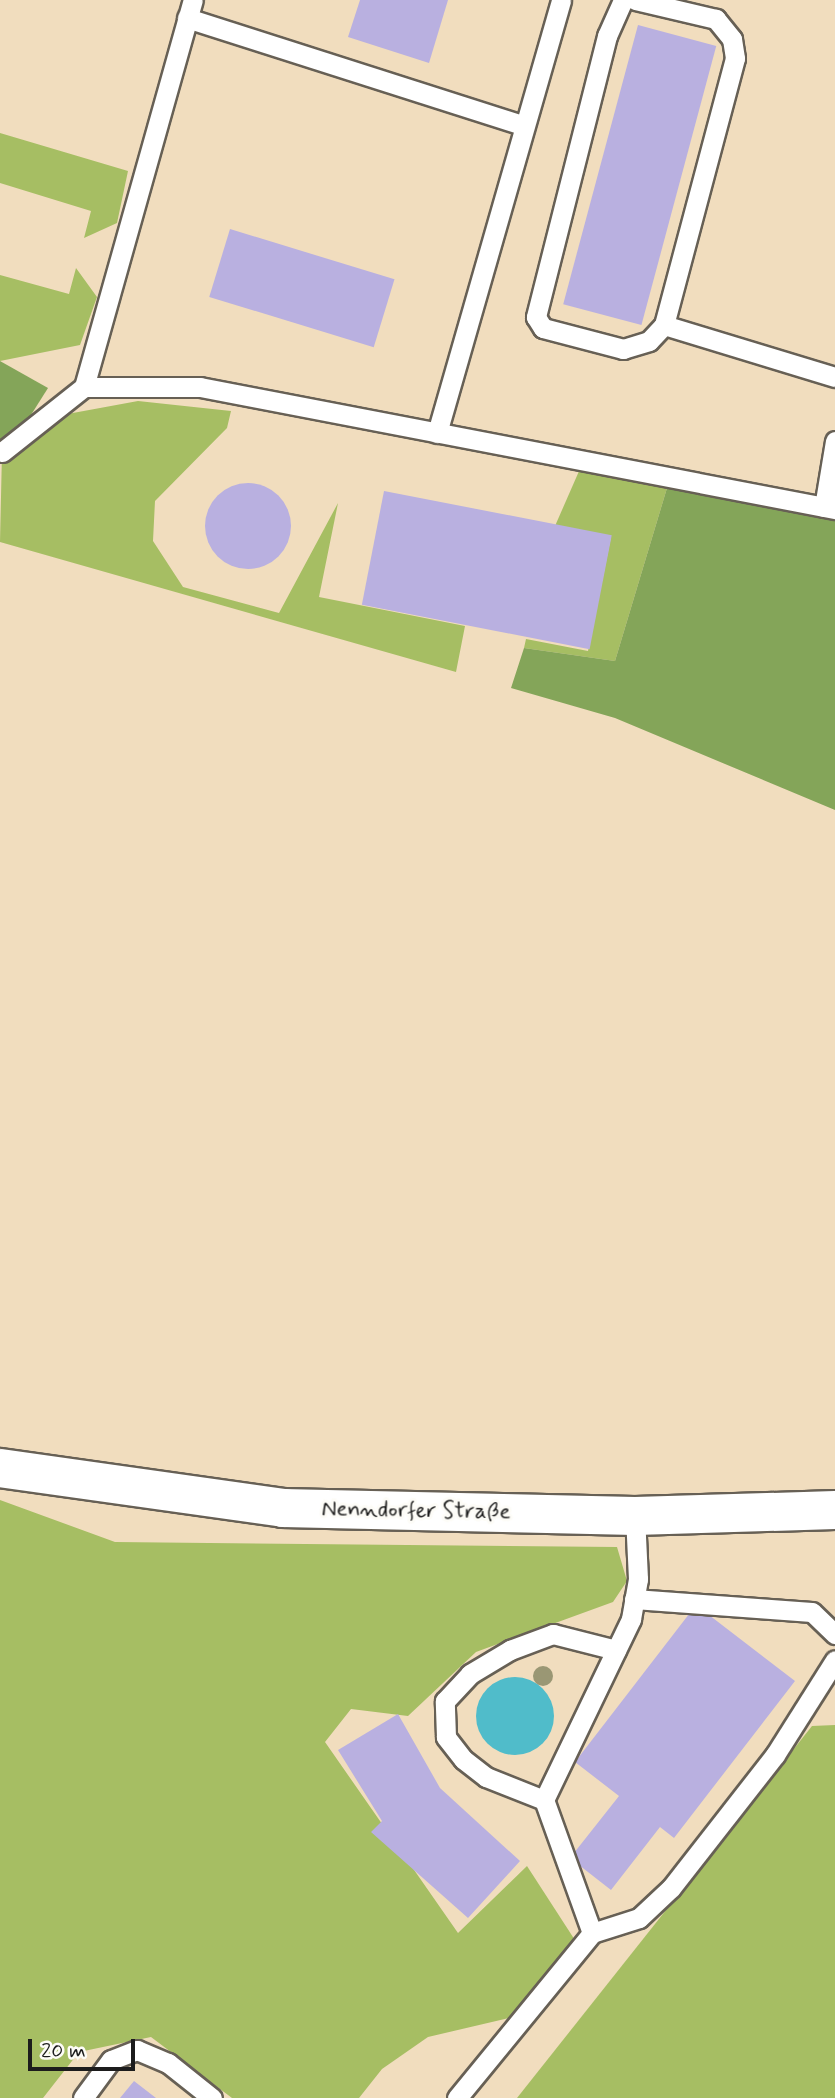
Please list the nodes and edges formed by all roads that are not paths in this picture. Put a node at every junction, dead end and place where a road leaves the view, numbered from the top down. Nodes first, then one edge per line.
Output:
1 (561, 0) edge
2 (623, 0) edge
3 (635, 0) edge
4 (190, 9) edge
5 (523, 125) junction
6 (664, 325) junction
7 (835, 377) edge
8 (84, 387) junction
9 (437, 433) junction
10 (835, 441) edge
11 (2, 452) dead end
12 (830, 508) edge
13 (0, 1468) edge
14 (835, 1510) edge
15 (635, 1516) junction
16 (635, 1599) junction
17 (835, 1634) edge
18 (616, 1650) junction
19 (835, 1660) edge
20 (544, 1800) junction
21 (592, 1933) junction
22 (83, 2098) edge
23 (212, 2098) edge
24 (457, 2098) edge

1 - 5 lane
2 - 6 lane
3 - 6 lane
4 - 5 lane
4 - 8 lane
5 - 9 lane
6 - 7 lane
8 - 9 lane
8 - 11 lane
9 - 12 lane
10 - 12 lane
13 - 15 street, Nenndorfer Straße
14 - 15 street, Nenndorfer Straße
15 - 16 lane
16 - 17 lane
16 - 18 lane
18 - 20 lane
18 - 20 lane
19 - 21 lane
20 - 21 lane
21 - 24 lane
22 - 23 lane

